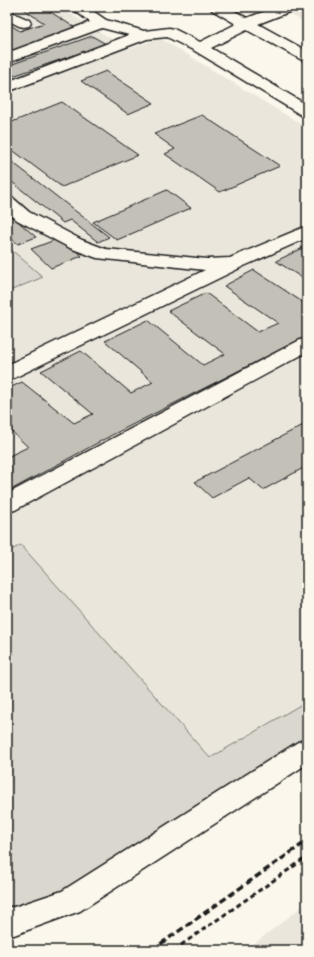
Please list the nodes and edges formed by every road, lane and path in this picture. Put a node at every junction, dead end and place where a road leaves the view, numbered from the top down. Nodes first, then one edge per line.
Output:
1 (21, 7) edge
2 (77, 7) edge
3 (218, 7) edge
4 (289, 7) edge
5 (7, 11) edge
6 (7, 14) edge
7 (24, 23) dead end
8 (101, 23) junction
9 (246, 24) junction
10 (144, 35) junction
11 (200, 48) junction
12 (305, 56) edge
13 (7, 58) edge
14 (7, 87) edge
15 (307, 112) edge
16 (7, 202) edge
17 (307, 231) edge
18 (237, 262) junction
19 (307, 344) edge
20 (7, 373) edge
21 (7, 504) edge
22 (307, 750) edge
23 (307, 857) edge
24 (7, 921) edge
25 (174, 950) edge

1 - 5 street
2 - 8 street
3 - 9 street
4 - 9 street
6 - 7 street
8 - 10 street
8 - 13 street
9 - 11 street
9 - 12 street
10 - 11 street
10 - 14 street
11 - 15 street
16 - 18 street
17 - 18 street
18 - 20 street
19 - 21 street
22 - 24 street
23 - 25 path

